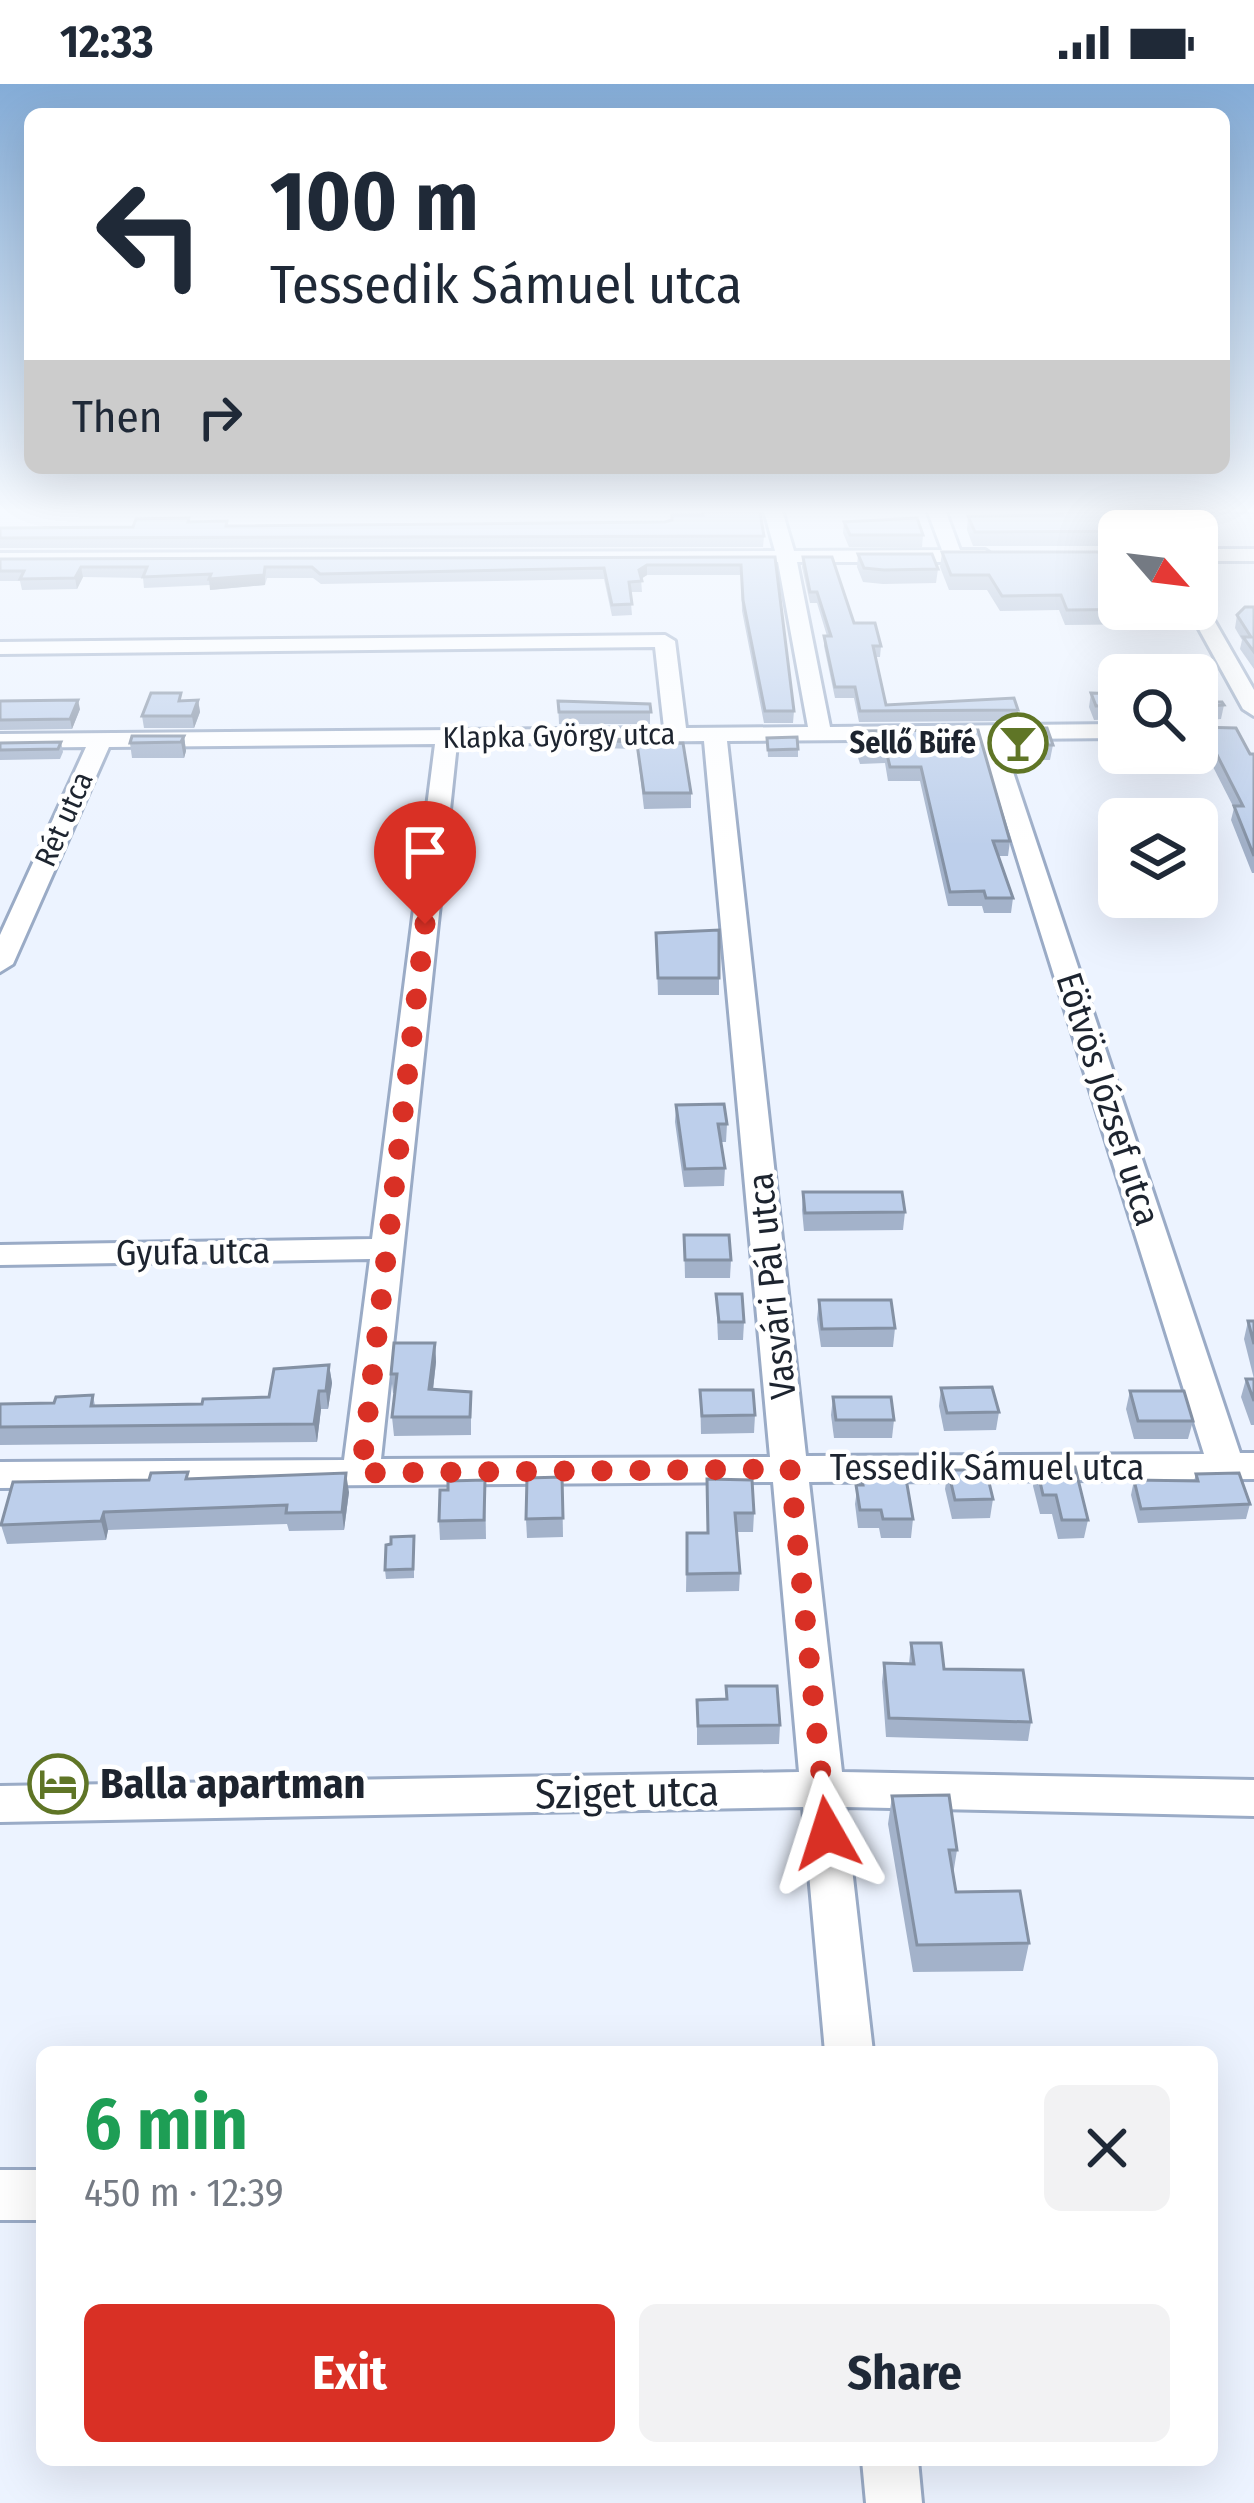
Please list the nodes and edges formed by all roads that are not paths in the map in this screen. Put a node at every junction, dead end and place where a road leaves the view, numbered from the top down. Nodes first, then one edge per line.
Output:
1 (798, 620) edge
2 (1209, 630) edge
3 (0, 648) edge
4 (1254, 709) edge
5 (1098, 731) edge
6 (989, 733) junction
7 (676, 734) junction
8 (715, 734) junction
9 (820, 734) junction
10 (447, 737) junction
11 (0, 741) edge
12 (100, 741) junction
13 (0, 964) edge
14 (386, 1250) junction
15 (0, 1256) edge
16 (1240, 1466) edge
17 (790, 1469) junction
18 (361, 1473) junction
19 (0, 1475) edge
20 (822, 1789) junction
21 (1254, 1798) edge
22 (0, 1804) edge
23 (848, 2046) edge
24 (0, 2195) edge
25 (36, 2195) edge
26 (891, 2466) edge
27 (894, 2503) edge

1 - 9 street
2 - 4 street
3 - 7 street
5 - 6 street, Klapka György utca
6 - 9 street, Klapka György utca
6 - 16 street, Eötvös József utca
7 - 8 street, Klapka György utca
7 - 10 street, Klapka György utca
8 - 9 street, Klapka György utca
8 - 17 street, Vasvári Pál utca
10 - 12 street, Klapka György utca
10 - 14 street
11 - 12 street, Klapka György utca
12 - 13 street, Rét utca
14 - 15 street, Gyufa utca
14 - 18 street
16 - 17 street, Tessedik Sámuel utca
17 - 18 street, Tessedik Sámuel utca
17 - 20 street, Vasvári Pál utca
18 - 19 street, Tessedik Sámuel utca
20 - 21 street, Sziget utca
20 - 22 street, Sziget utca
20 - 23 street, Vasvári Pál utca
24 - 25 street
26 - 27 street

